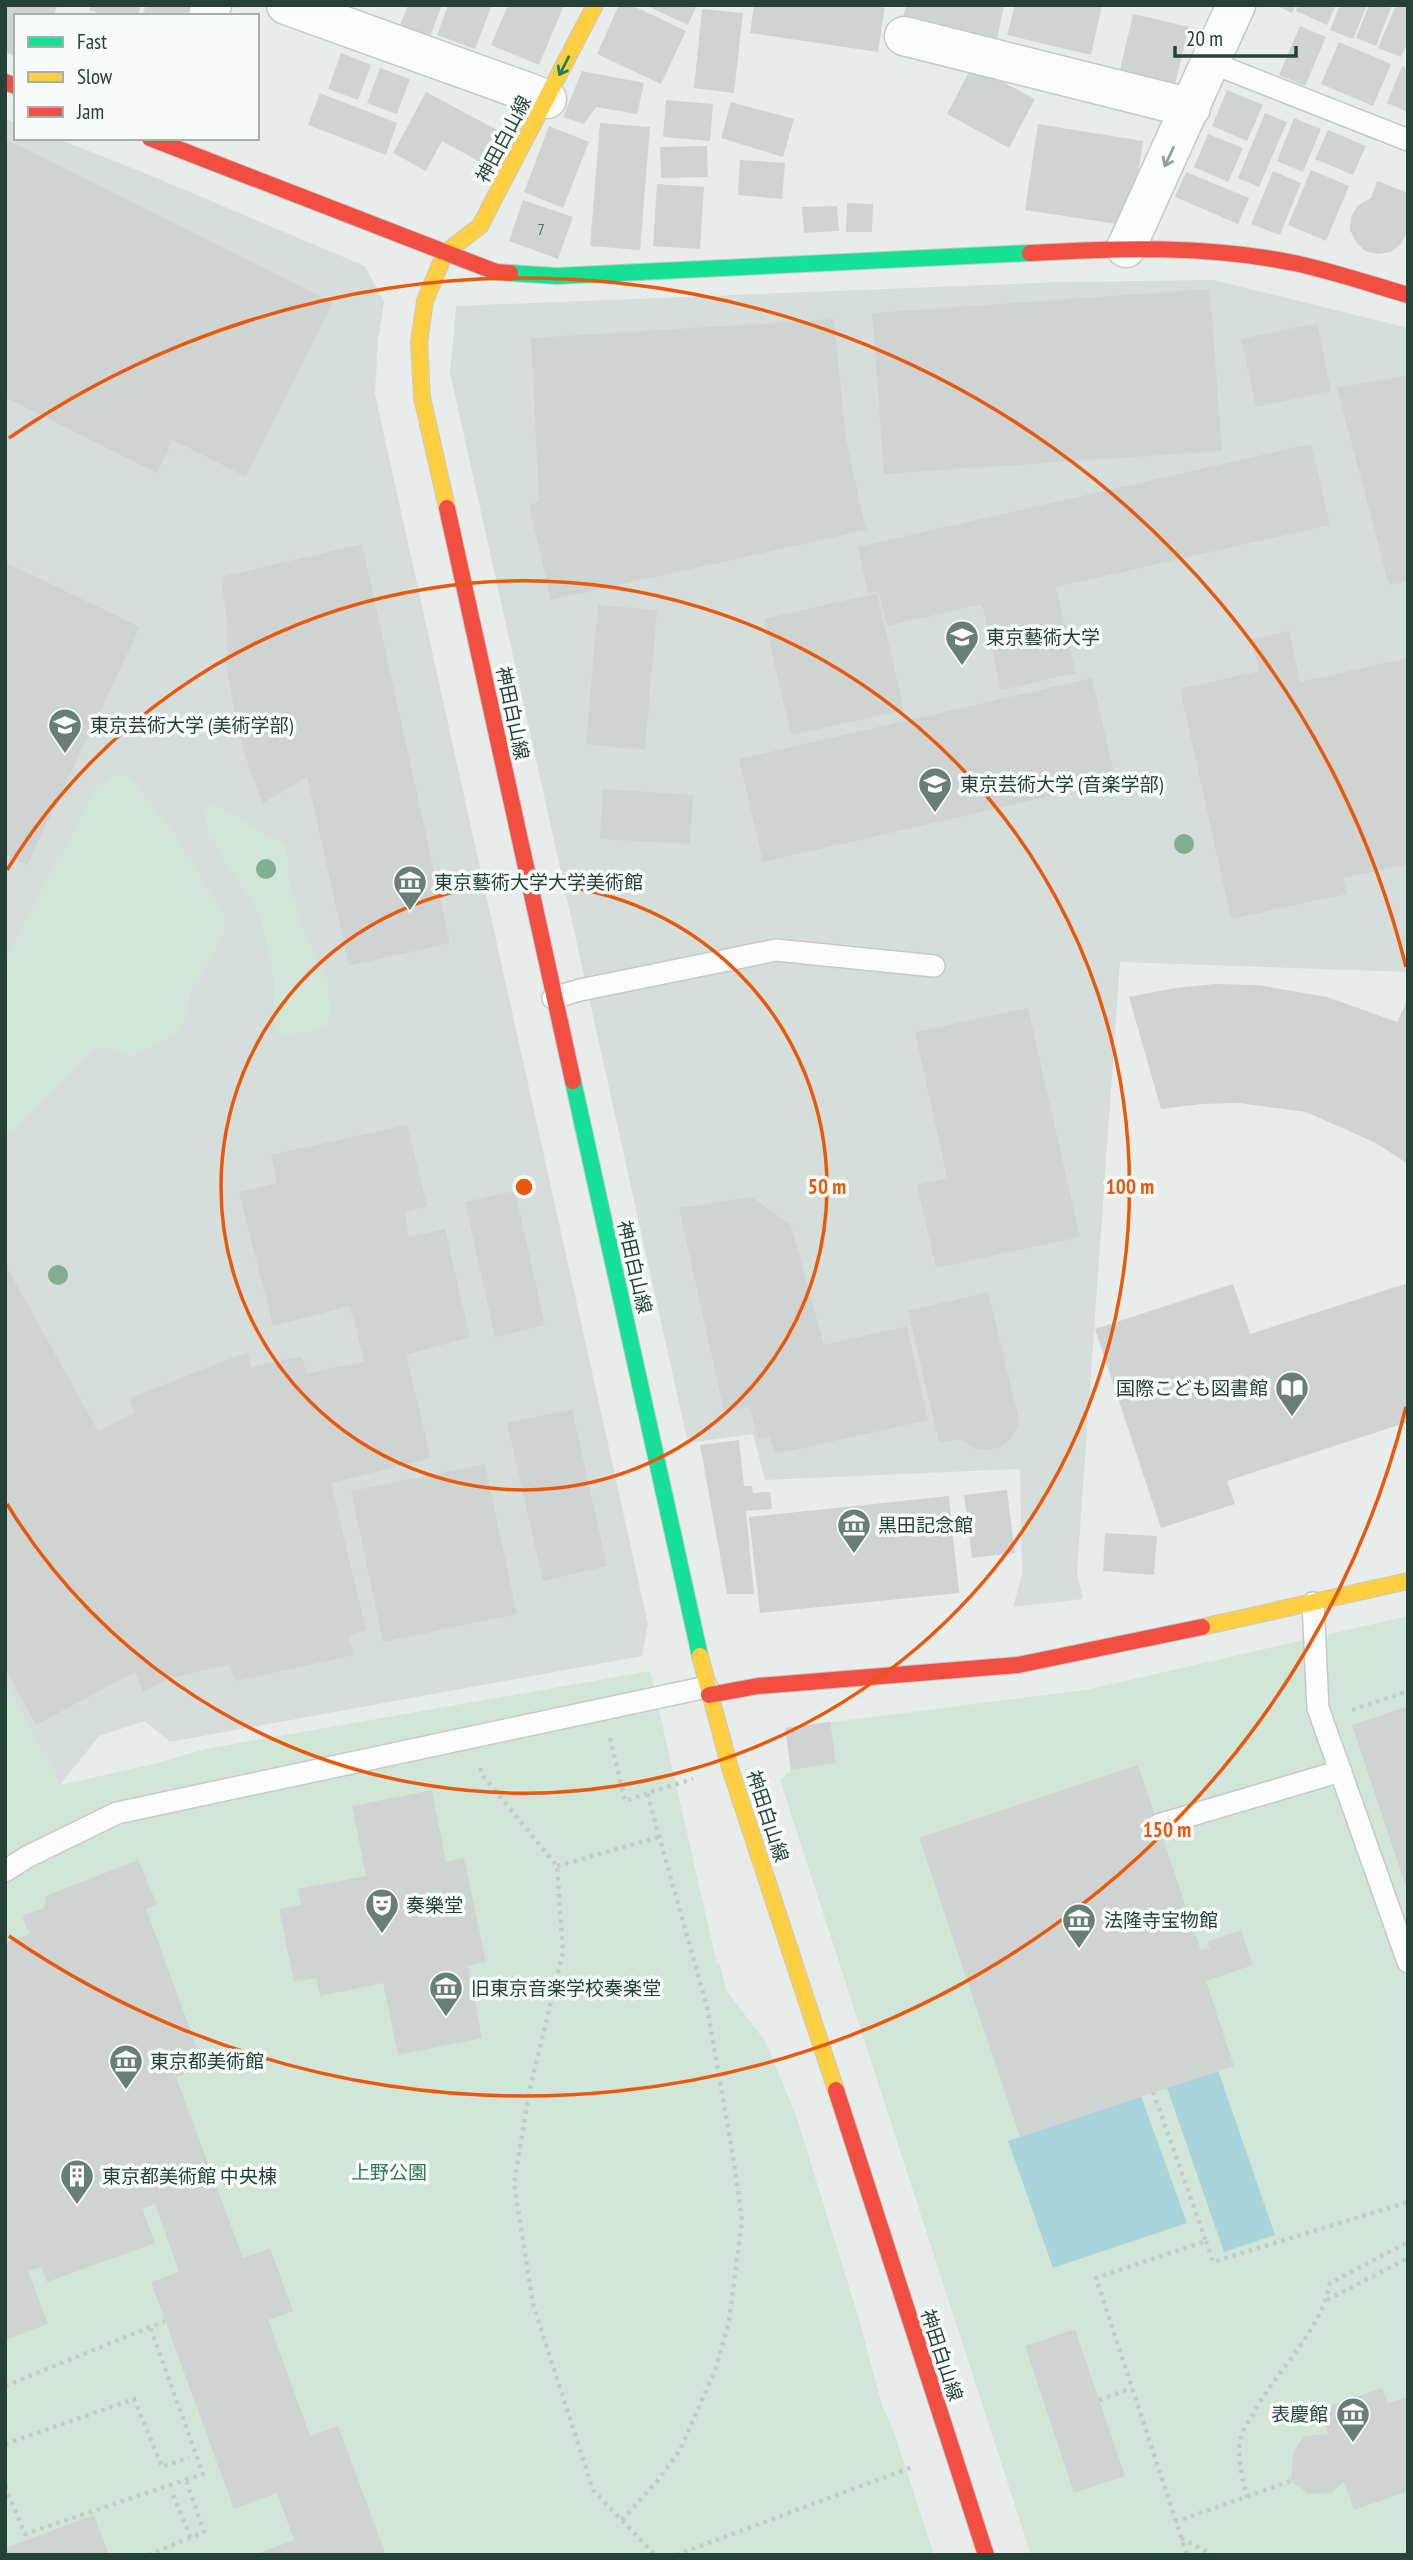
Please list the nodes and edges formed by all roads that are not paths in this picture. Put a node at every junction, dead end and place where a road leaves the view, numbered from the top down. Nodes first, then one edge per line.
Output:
1 (286, 5) edge
2 (596, 5) edge
3 (1236, 5) edge
4 (904, 36) dead end
5 (1212, 63) junction
6 (547, 99) junction
7 (1191, 108) junction
8 (158, 140) edge
9 (1408, 140) edge
10 (1126, 248) junction
11 (445, 253) junction
12 (1408, 295) edge
13 (934, 966) dead end
14 (553, 998) junction
15 (1408, 1581) edge
16 (1313, 1603) junction
17 (708, 1691) junction
18 (1341, 1771) junction
19 (1158, 1825) dead end
20 (5, 1871) edge
21 (1408, 1962) edge
22 (986, 2555) edge

1 - 6 street
2 -> 6 main road, 神田白山線
3 - 5 street
4 - 7 street
5 - 7 street
5 - 9 lane
6 - 11 main road, 神田白山線
7 -> 10 street
8 - 11 main road
10 - 11 main road
10 - 12 main road
11 - 14 main road, 神田白山線
13 - 14 lane
14 - 17 main road, 神田白山線
15 - 16 main road
16 - 17 main road
16 - 18 lane
17 - 20 lane
17 - 22 main road, 神田白山線
18 - 19 lane
18 - 21 lane

